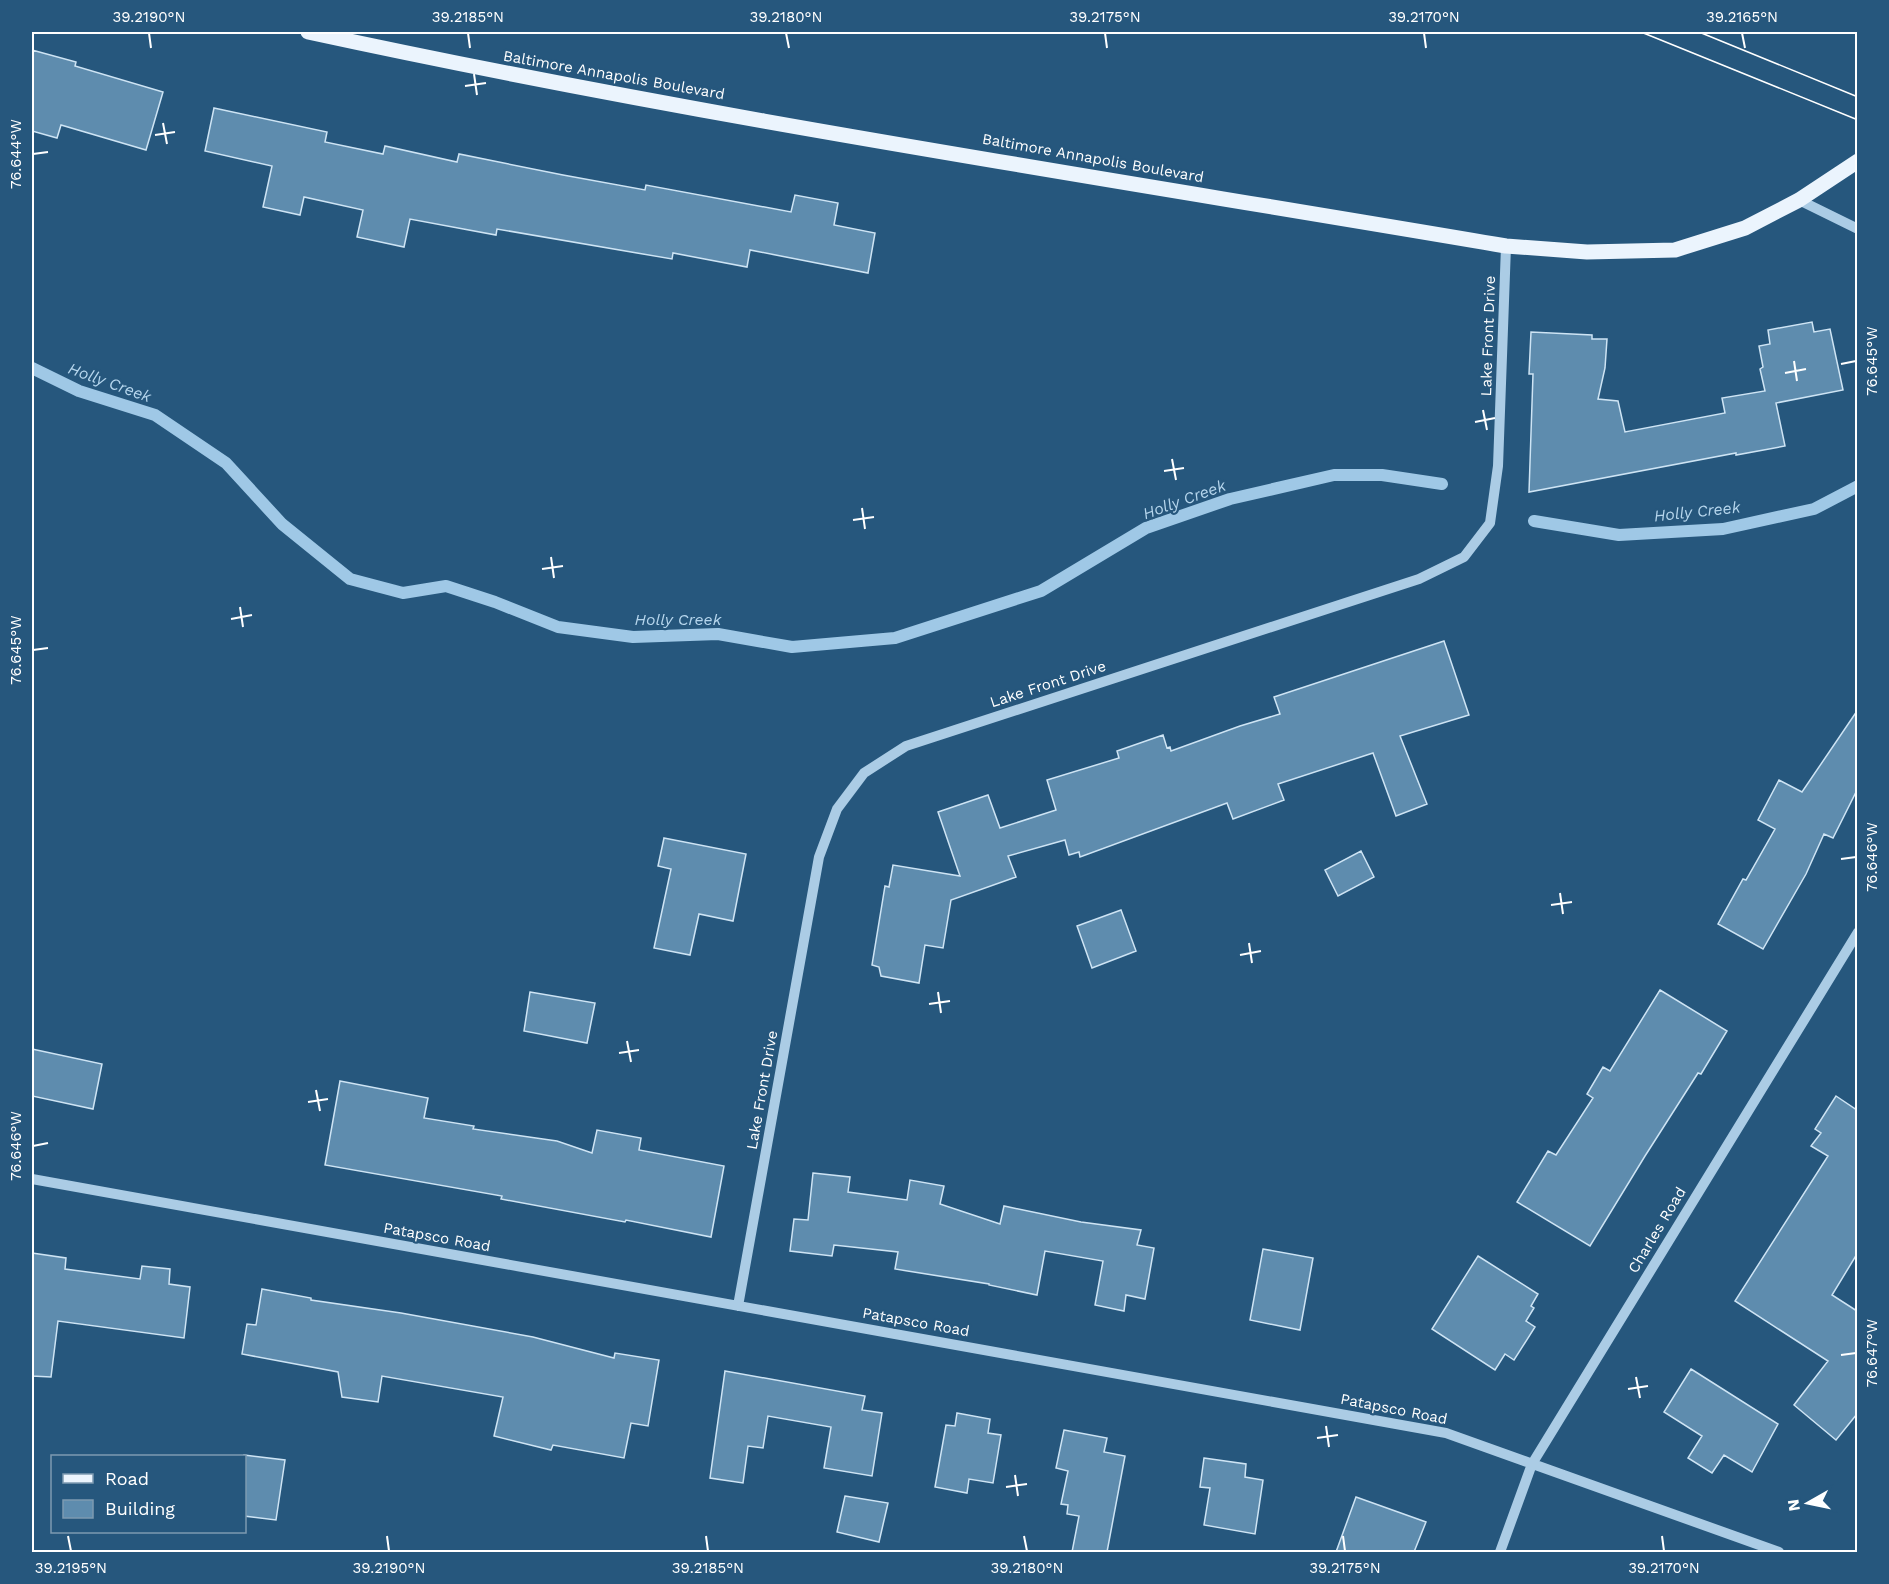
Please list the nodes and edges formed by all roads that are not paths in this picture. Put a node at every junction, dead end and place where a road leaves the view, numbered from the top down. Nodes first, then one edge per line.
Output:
1 (308, 32) edge
2 (1857, 161) edge
3 (1799, 200) junction
4 (1857, 229) edge
5 (1506, 246) junction
6 (1857, 932) edge
7 (32, 1179) edge
8 (738, 1306) junction
9 (1532, 1464) junction
10 (1500, 1552) edge
11 (1779, 1552) edge

1 - 5 main road, Baltimore Annapolis Boulevard
2 - 3 main road, Baltimore Annapolis Boulevard
3 - 4 street
3 - 5 main road, Baltimore Annapolis Boulevard
5 - 8 street, Lake Front Drive
6 - 9 street, Charles Road
7 - 8 street, Patapsco Road
8 - 9 street, Patapsco Road
9 - 10 street, Charles Road
9 - 11 street, Patapsco Road

